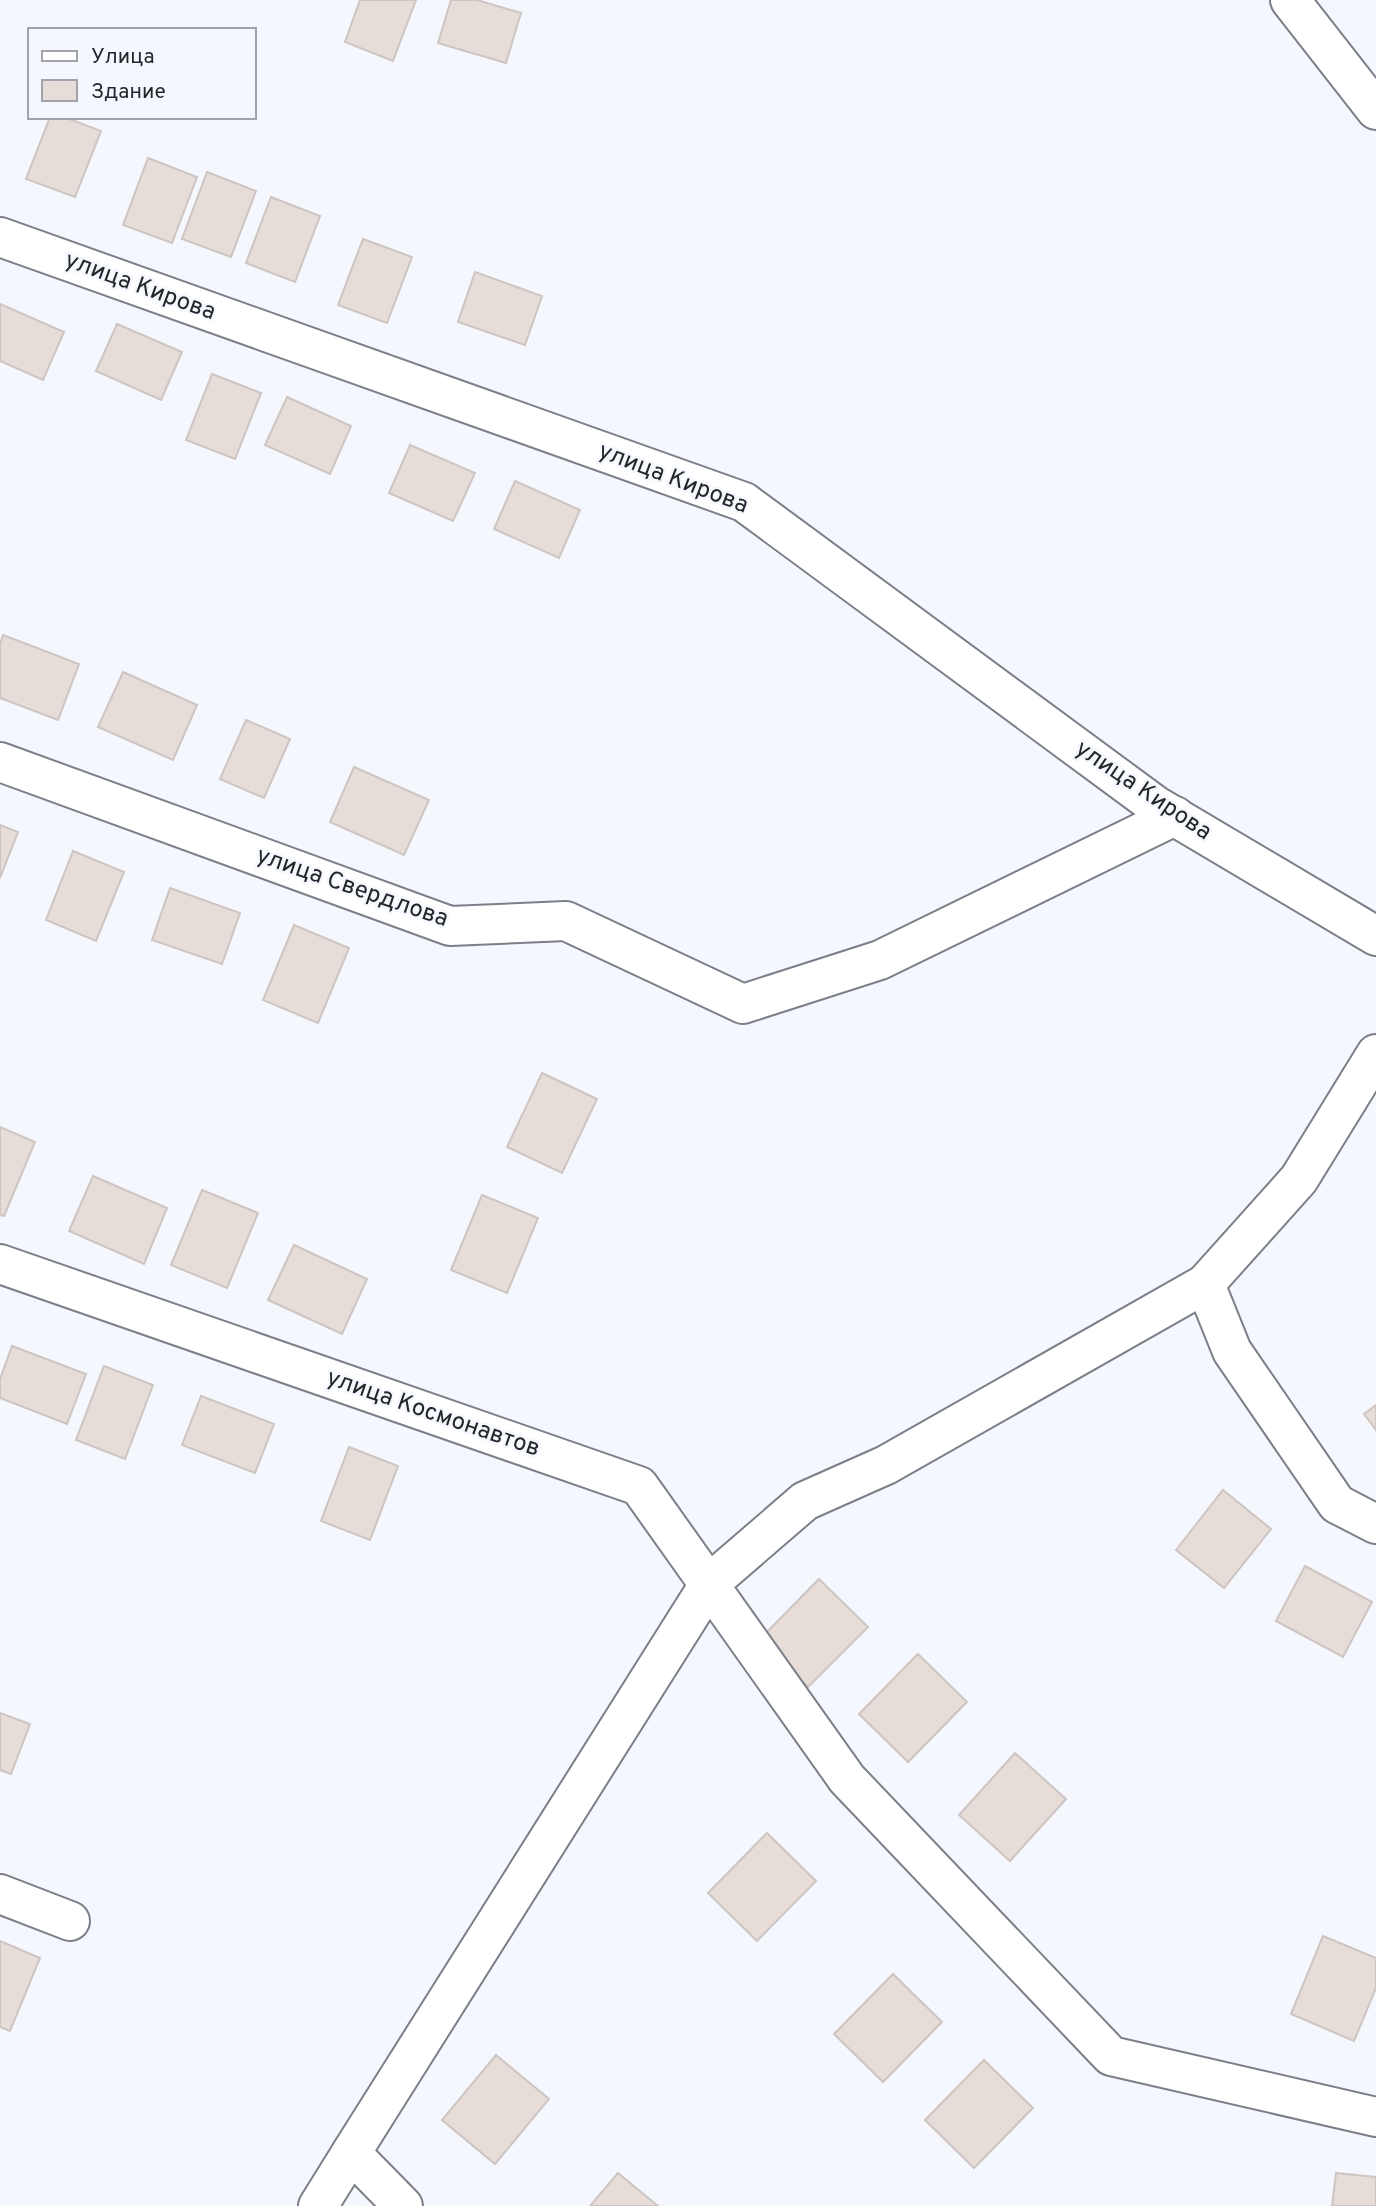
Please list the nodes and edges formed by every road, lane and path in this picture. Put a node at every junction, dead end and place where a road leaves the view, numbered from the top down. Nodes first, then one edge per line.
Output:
1 (1290, 0) edge
2 (1376, 110) edge
3 (0, 237) edge
4 (0, 762) edge
5 (1175, 816) junction
6 (1376, 936) edge
7 (1376, 1054) edge
8 (0, 1264) edge
9 (1205, 1284) junction
10 (1376, 1524) edge
11 (710, 1583) junction
12 (0, 1894) edge
13 (70, 1921) dead end
14 (1376, 2118) edge
15 (351, 2153) junction
16 (318, 2206) edge
17 (403, 2206) edge

1 - 2 street
3 - 5 street, улица Кирова
4 - 5 street, улица Свердлова
5 - 6 street, улица Кирова
7 - 9 street
8 - 11 street, улица Космонавтов
9 - 10 street
9 - 11 street
11 - 14 street, улица Космонавтов
11 - 15 street
12 - 13 street
15 - 16 street
15 - 17 street

